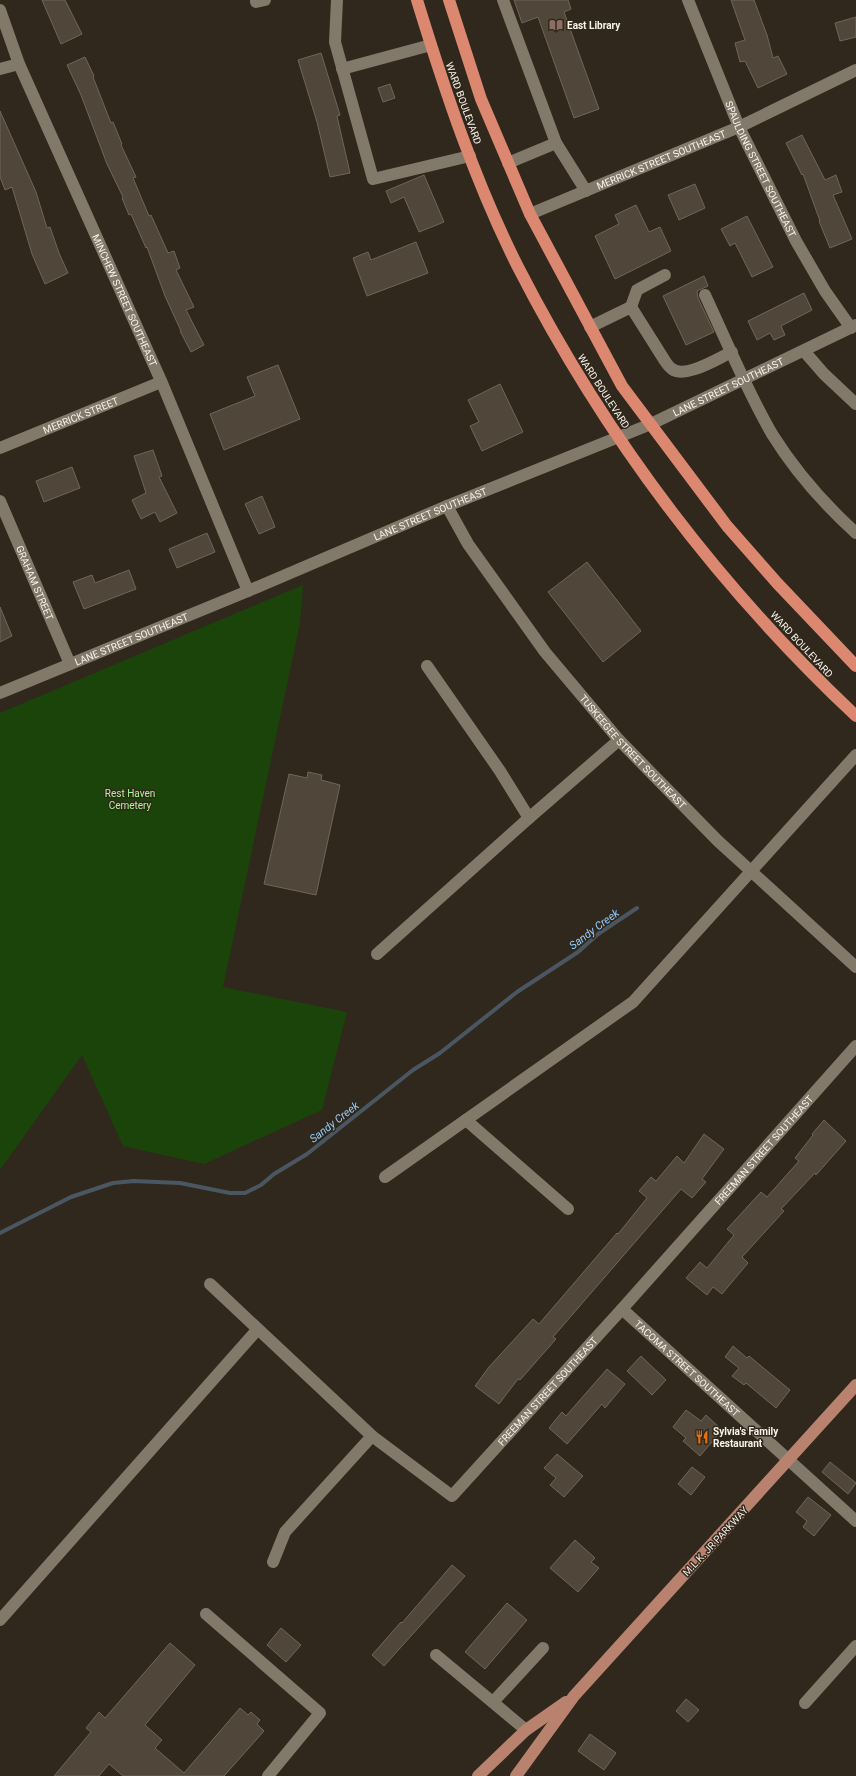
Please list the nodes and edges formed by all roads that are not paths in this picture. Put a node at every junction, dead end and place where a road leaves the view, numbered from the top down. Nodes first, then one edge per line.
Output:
1 (337, 0) edge
2 (417, 0) edge
3 (449, 0) edge
4 (503, 0) edge
5 (688, 0) edge
6 (0, 10) edge
7 (430, 45) junction
8 (19, 64) junction
9 (0, 69) edge
10 (342, 69) junction
11 (856, 70) edge
12 (739, 127) junction
13 (556, 143) junction
14 (470, 156) junction
15 (508, 163) junction
16 (586, 191) junction
17 (530, 214) junction
18 (665, 275) dead end
19 (705, 294) dead end
20 (631, 308) junction
21 (590, 327) junction
22 (853, 327) edge
23 (804, 351) junction
24 (732, 352) junction
25 (744, 379) junction
26 (161, 382) junction
27 (856, 404) edge
28 (651, 424) junction
29 (619, 437) junction
30 (0, 448) edge
31 (0, 501) edge
32 (447, 506) junction
33 (856, 533) edge
34 (248, 590) junction
35 (70, 664) junction
36 (427, 666) dead end
37 (856, 666) edge
38 (0, 693) edge
39 (856, 716) edge
40 (619, 740) junction
41 (856, 755) edge
42 (529, 818) junction
43 (750, 871) junction
44 (378, 954) dead end
45 (856, 967) edge
46 (856, 1046) edge
47 (466, 1120) junction
48 (385, 1177) dead end
49 (568, 1209) dead end
50 (210, 1284) dead end
51 (622, 1309) junction
52 (257, 1330) junction
53 (856, 1385) edge
54 (372, 1436) junction
55 (789, 1460) junction
56 (856, 1521) edge
57 (273, 1562) dead end
58 (206, 1614) dead end
59 (0, 1620) edge
60 (856, 1646) edge
61 (543, 1648) dead end
62 (436, 1655) dead end
63 (574, 1696) junction
64 (493, 1702) junction
65 (805, 1703) dead end
66 (526, 1730) junction
67 (268, 1776) edge
68 (478, 1776) edge
69 (516, 1776) edge

1 - 10 street
2 - 7 highway, WARD BOULEVARD
3 - 15 highway, WARD BOULEVARD
4 - 13 street
5 - 12 street, SPAULDING STREET SOUTHEAST
6 - 8 street, MINCHEW STREET SOUTHEAST
7 - 10 street
7 - 14 highway, WARD BOULEVARD
8 - 9 street
8 - 26 street, MINCHEW STREET SOUTHEAST
10 - 14 street
11 - 12 street, MERRICK STREET SOUTHEAST
12 - 16 street, MERRICK STREET SOUTHEAST
12 - 22 street, SPAULDING STREET SOUTHEAST
13 - 15 street
13 - 16 street
14 - 29 highway, WARD BOULEVARD
15 - 17 highway, WARD BOULEVARD
16 - 17 street, MERRICK STREET SOUTHEAST
17 - 21 highway, WARD BOULEVARD
18 - 20 street
19 - 24 street
20 - 21 street
20 - 24 street
21 - 28 highway, WARD BOULEVARD
22 - 23 street, LANE STREET SOUTHEAST
23 - 25 street, LANE STREET SOUTHEAST
23 - 27 street
24 - 25 street
25 - 28 street, LANE STREET SOUTHEAST
25 - 33 street
26 - 30 street, MERRICK STREET
26 - 34 street, MINCHEW STREET SOUTHEAST
28 - 29 street, LANE STREET SOUTHEAST
28 - 37 highway, WARD BOULEVARD
29 - 32 street, LANE STREET SOUTHEAST
29 - 39 highway, WARD BOULEVARD
31 - 35 street, GRAHAM STREET
32 - 34 street, LANE STREET SOUTHEAST
32 - 40 street, TUSKEEGEE STREET SOUTHEAST
34 - 35 street, LANE STREET SOUTHEAST
35 - 38 street, LANE STREET SOUTHEAST
36 - 42 street
40 - 42 street
40 - 43 street, TUSKEEGEE STREET SOUTHEAST
41 - 43 street
42 - 44 street
43 - 45 street, TUSKEEGEE STREET SOUTHEAST
43 - 47 street
46 - 51 street, FREEMAN STREET SOUTHEAST
47 - 48 street
47 - 49 street
50 - 52 street, FREEMAN STREET SOUTHEAST
51 - 54 street, FREEMAN STREET SOUTHEAST
51 - 55 street, TACOMA STREET SOUTHEAST
52 - 54 street, FREEMAN STREET SOUTHEAST
52 - 59 street
53 - 55 main road, M.L.K. JR PARKWAY
54 - 57 street
55 - 56 street, TACOMA STREET SOUTHEAST
55 - 63 main road, M.L.K. JR PARKWAY
58 - 67 street
60 - 65 street
61 - 64 street
62 - 64 street
63 - 66 main road
63 - 69 main road
64 - 66 street
66 - 68 main road

